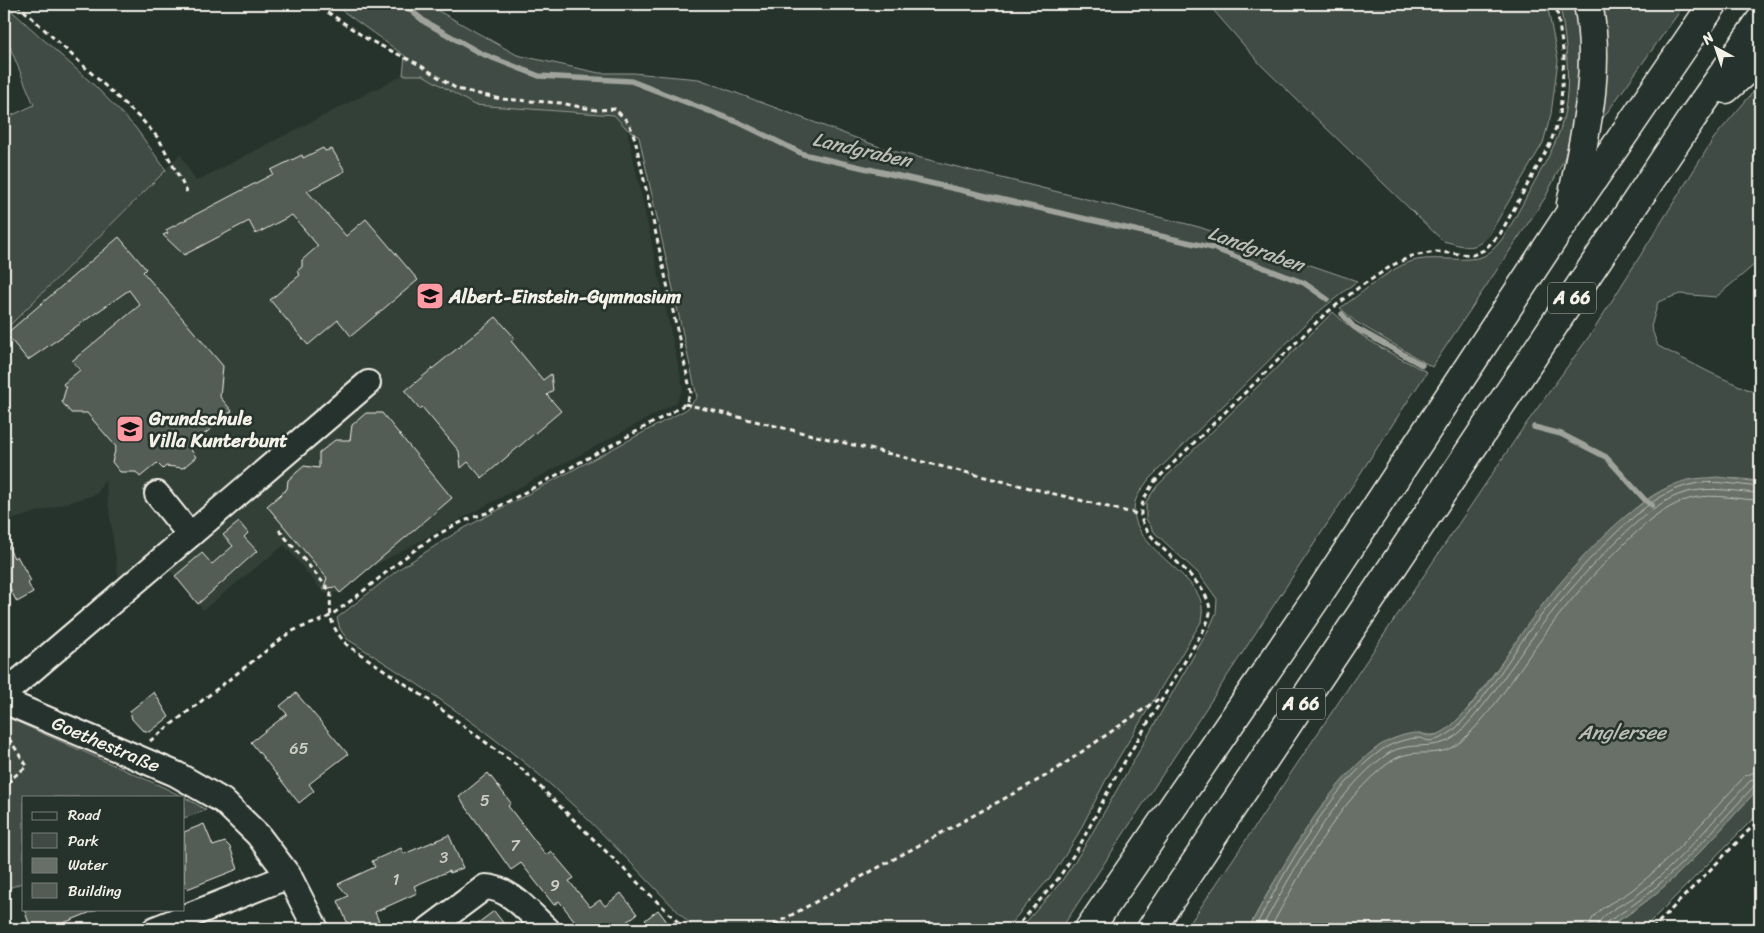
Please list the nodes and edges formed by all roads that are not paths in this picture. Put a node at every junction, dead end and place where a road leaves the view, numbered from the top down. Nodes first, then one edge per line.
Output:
1 (1588, 4) edge
2 (1713, 4) edge
3 (1760, 21) edge
4 (1760, 58) edge
5 (1692, 118) junction
6 (1568, 216) junction
7 (368, 384) dead end
8 (157, 494) dead end
9 (190, 535) junction
10 (4, 694) edge
11 (4, 701) edge
12 (289, 876) junction
13 (155, 929) edge
14 (316, 929) edge
15 (429, 929) edge
16 (547, 929) edge
17 (1089, 929) edge
18 (1151, 929) edge

1 - 6 highway
2 - 6 highway, A 66
3 - 5 highway, A 66
4 - 5 highway
5 - 18 highway, A 66
6 - 17 highway, A 66
7 - 9 street
8 - 9 street
9 - 10 street
11 - 12 street, Goethestraße
12 - 13 street
12 - 14 street, Goethestraße
15 - 16 street

